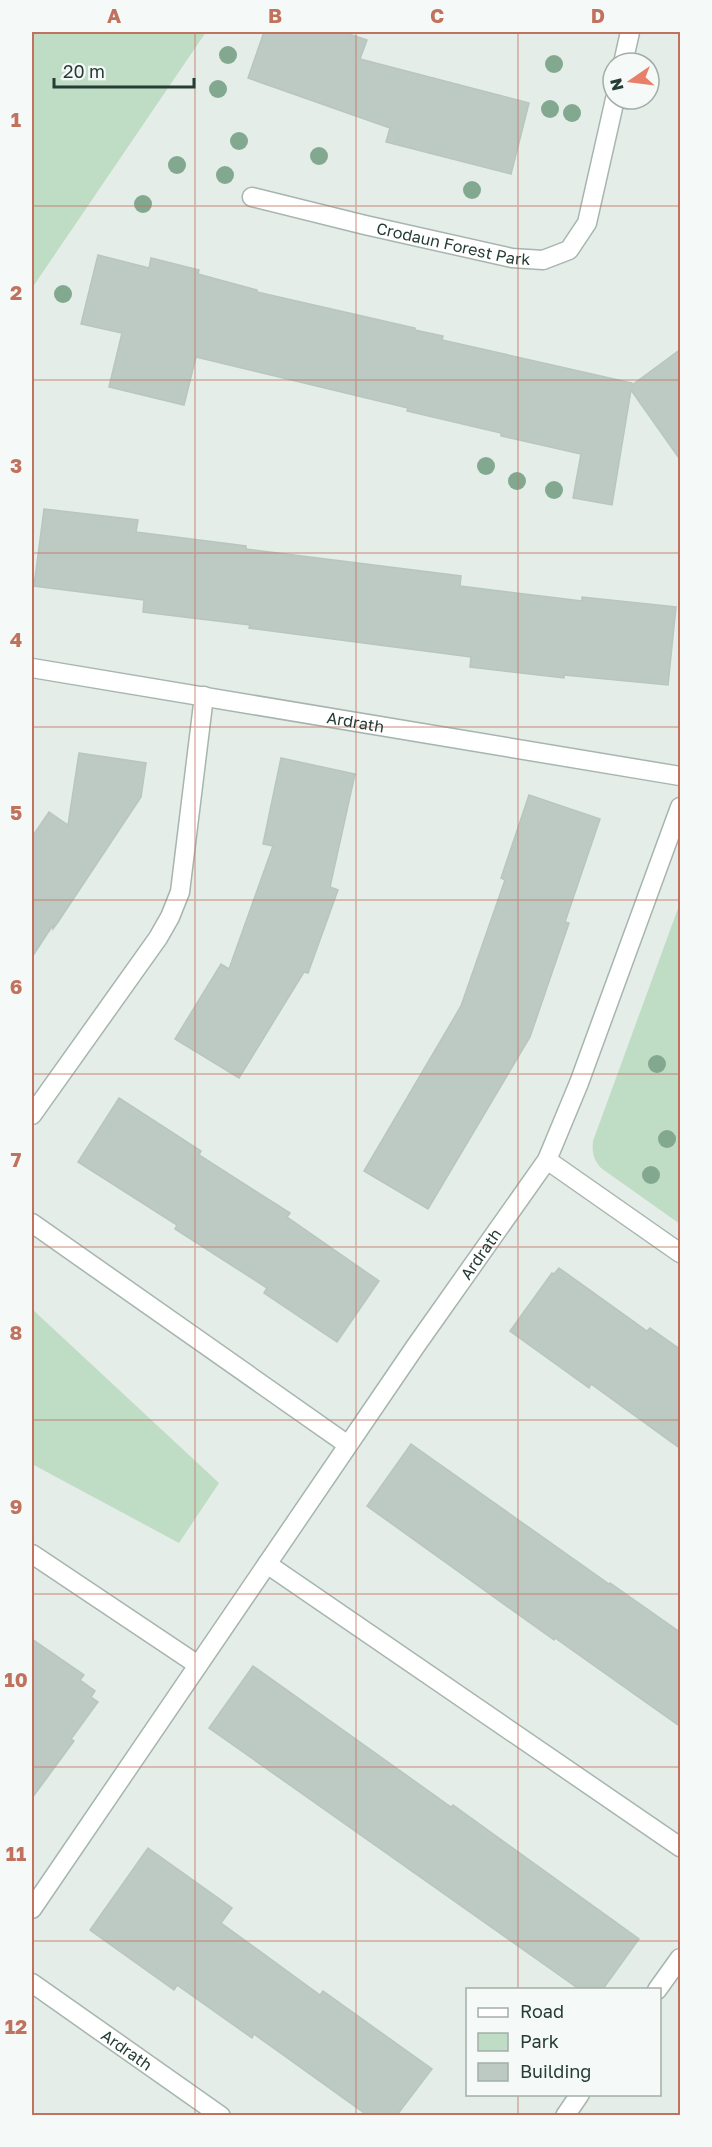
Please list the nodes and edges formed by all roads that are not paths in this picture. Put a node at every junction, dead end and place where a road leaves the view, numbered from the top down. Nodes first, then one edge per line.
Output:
1 (630, 32) edge
2 (626, 51) edge
3 (612, 111) edge
4 (252, 197) dead end
5 (32, 668) edge
6 (204, 696) junction
7 (681, 776) edge
8 (681, 807) edge
9 (32, 1115) edge
10 (547, 1160) junction
11 (32, 1223) edge
12 (681, 1253) edge
13 (348, 1445) junction
14 (32, 1554) edge
15 (267, 1564) junction
16 (198, 1665) junction
17 (681, 1847) edge
18 (32, 1909) edge
19 (681, 1958) edge
20 (32, 1983) edge
21 (658, 1988) edge
22 (579, 2096) edge
23 (221, 2115) edge
24 (565, 2115) edge

1 - 2 street
3 - 4 street, Crodaun Forest Park
5 - 6 street, Ardrath
6 - 7 street, Ardrath
6 - 9 street
8 - 10 street, Ardrath
10 - 12 street
10 - 13 street, Ardrath
11 - 13 street
13 - 15 street, Ardrath
14 - 16 street
15 - 16 street, Ardrath
15 - 17 street
16 - 18 street, Ardrath
19 - 21 street
20 - 23 street, Ardrath
22 - 24 street

